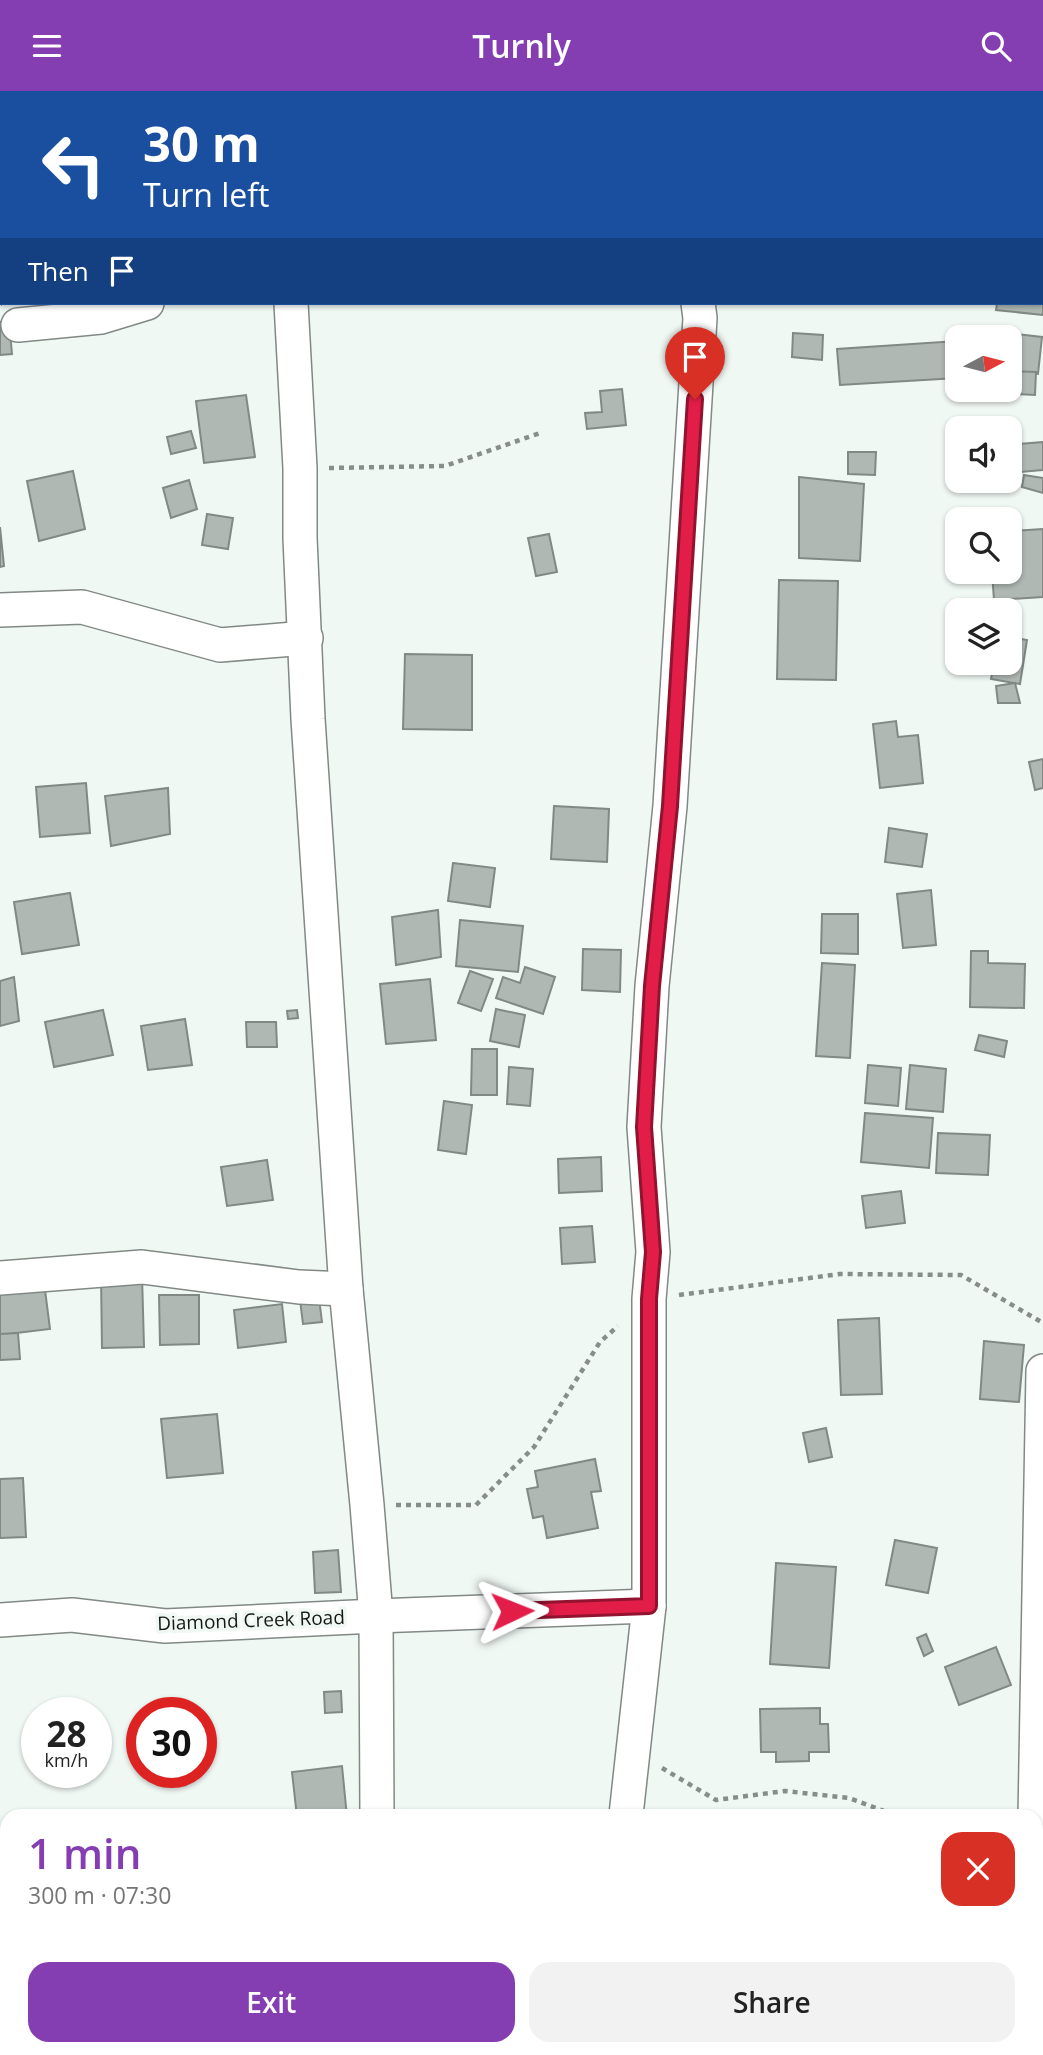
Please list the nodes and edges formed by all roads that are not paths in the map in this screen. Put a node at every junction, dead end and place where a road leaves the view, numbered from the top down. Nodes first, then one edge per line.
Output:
1 (140, 305) edge
2 (291, 305) edge
3 (698, 305) edge
4 (18, 325) dead end
5 (0, 610) edge
6 (306, 638) junction
7 (0, 1277) edge
8 (346, 1289) junction
9 (1043, 1371) edge
10 (649, 1606) junction
11 (376, 1616) junction
12 (0, 1621) edge
13 (377, 1809) edge
14 (627, 1809) edge
15 (1035, 1809) edge

1 - 4 street
2 - 6 street
3 - 10 street
5 - 6 street
6 - 8 street
7 - 8 street
8 - 11 street
9 - 15 street
10 - 11 street, Diamond Creek Road
10 - 14 street
11 - 12 street, Diamond Creek Road
11 - 13 street

